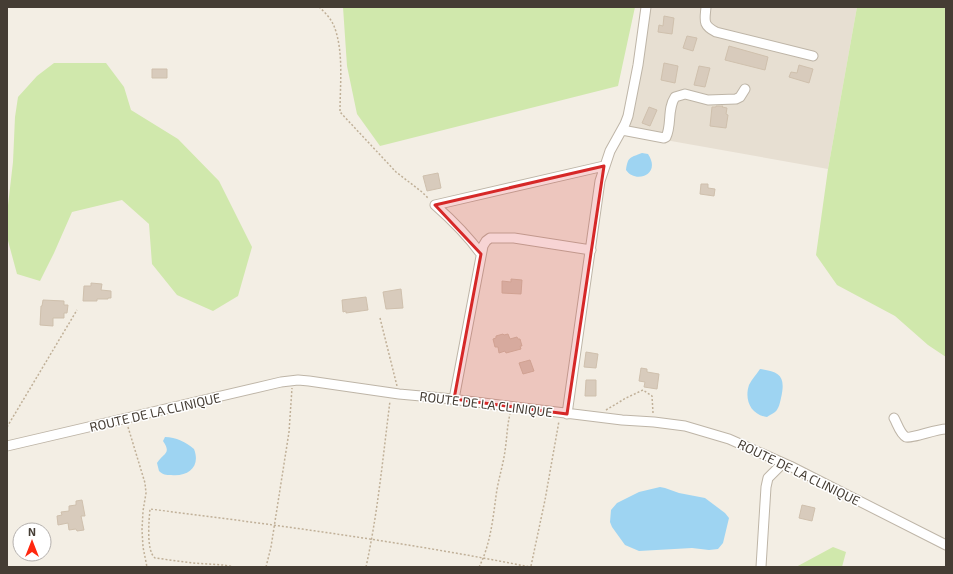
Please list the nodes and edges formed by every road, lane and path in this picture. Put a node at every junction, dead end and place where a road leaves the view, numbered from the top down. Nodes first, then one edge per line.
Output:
1 (319, 7) edge
2 (646, 7) edge
3 (706, 7) edge
4 (813, 56) dead end
5 (745, 89) dead end
6 (622, 130) junction
7 (604, 166) junction
8 (435, 205) junction
9 (591, 250) junction
10 (481, 254) junction
11 (78, 310) dead end
12 (380, 318) dead end
13 (293, 380) junction
14 (395, 393) junction
15 (454, 399) junction
16 (512, 406) junction
17 (564, 413) junction
18 (594, 417) junction
19 (894, 418) dead end
20 (126, 419) junction
21 (654, 422) junction
22 (7, 427) edge
23 (946, 429) edge
24 (7, 446) edge
25 (783, 463) junction
26 (274, 525) junction
27 (372, 540) junction
28 (946, 545) edge
29 (484, 558) junction
30 (147, 567) edge
31 (234, 567) edge
32 (266, 567) edge
33 (366, 567) edge
34 (479, 567) edge
35 (530, 567) edge
36 (761, 567) edge

1 - 8 path
2 - 6 street
3 - 4 street
5 - 6 street
6 - 7 street
7 - 8 street
7 - 9 street
8 - 10 street
9 - 10 street
9 - 17 street
10 - 15 street
11 - 22 path
12 - 14 path
13 - 14 street, ROUTE DE LA CLINIQUE
13 - 20 street, ROUTE DE LA CLINIQUE
13 - 26 path
14 - 15 street, ROUTE DE LA CLINIQUE
14 - 27 path
15 - 16 street, ROUTE DE LA CLINIQUE
16 - 17 street, ROUTE DE LA CLINIQUE
16 - 29 path
17 - 18 street, ROUTE DE LA CLINIQUE
17 - 35 path
18 - 21 street, ROUTE DE LA CLINIQUE
18 - 21 path
19 - 23 street
20 - 24 street, ROUTE DE LA CLINIQUE
20 - 30 path
21 - 25 street, ROUTE DE LA CLINIQUE
25 - 28 street, ROUTE DE LA CLINIQUE
25 - 36 street
26 - 27 path
26 - 31 path
26 - 32 path
27 - 29 path
27 - 33 path
29 - 34 path
29 - 35 path

